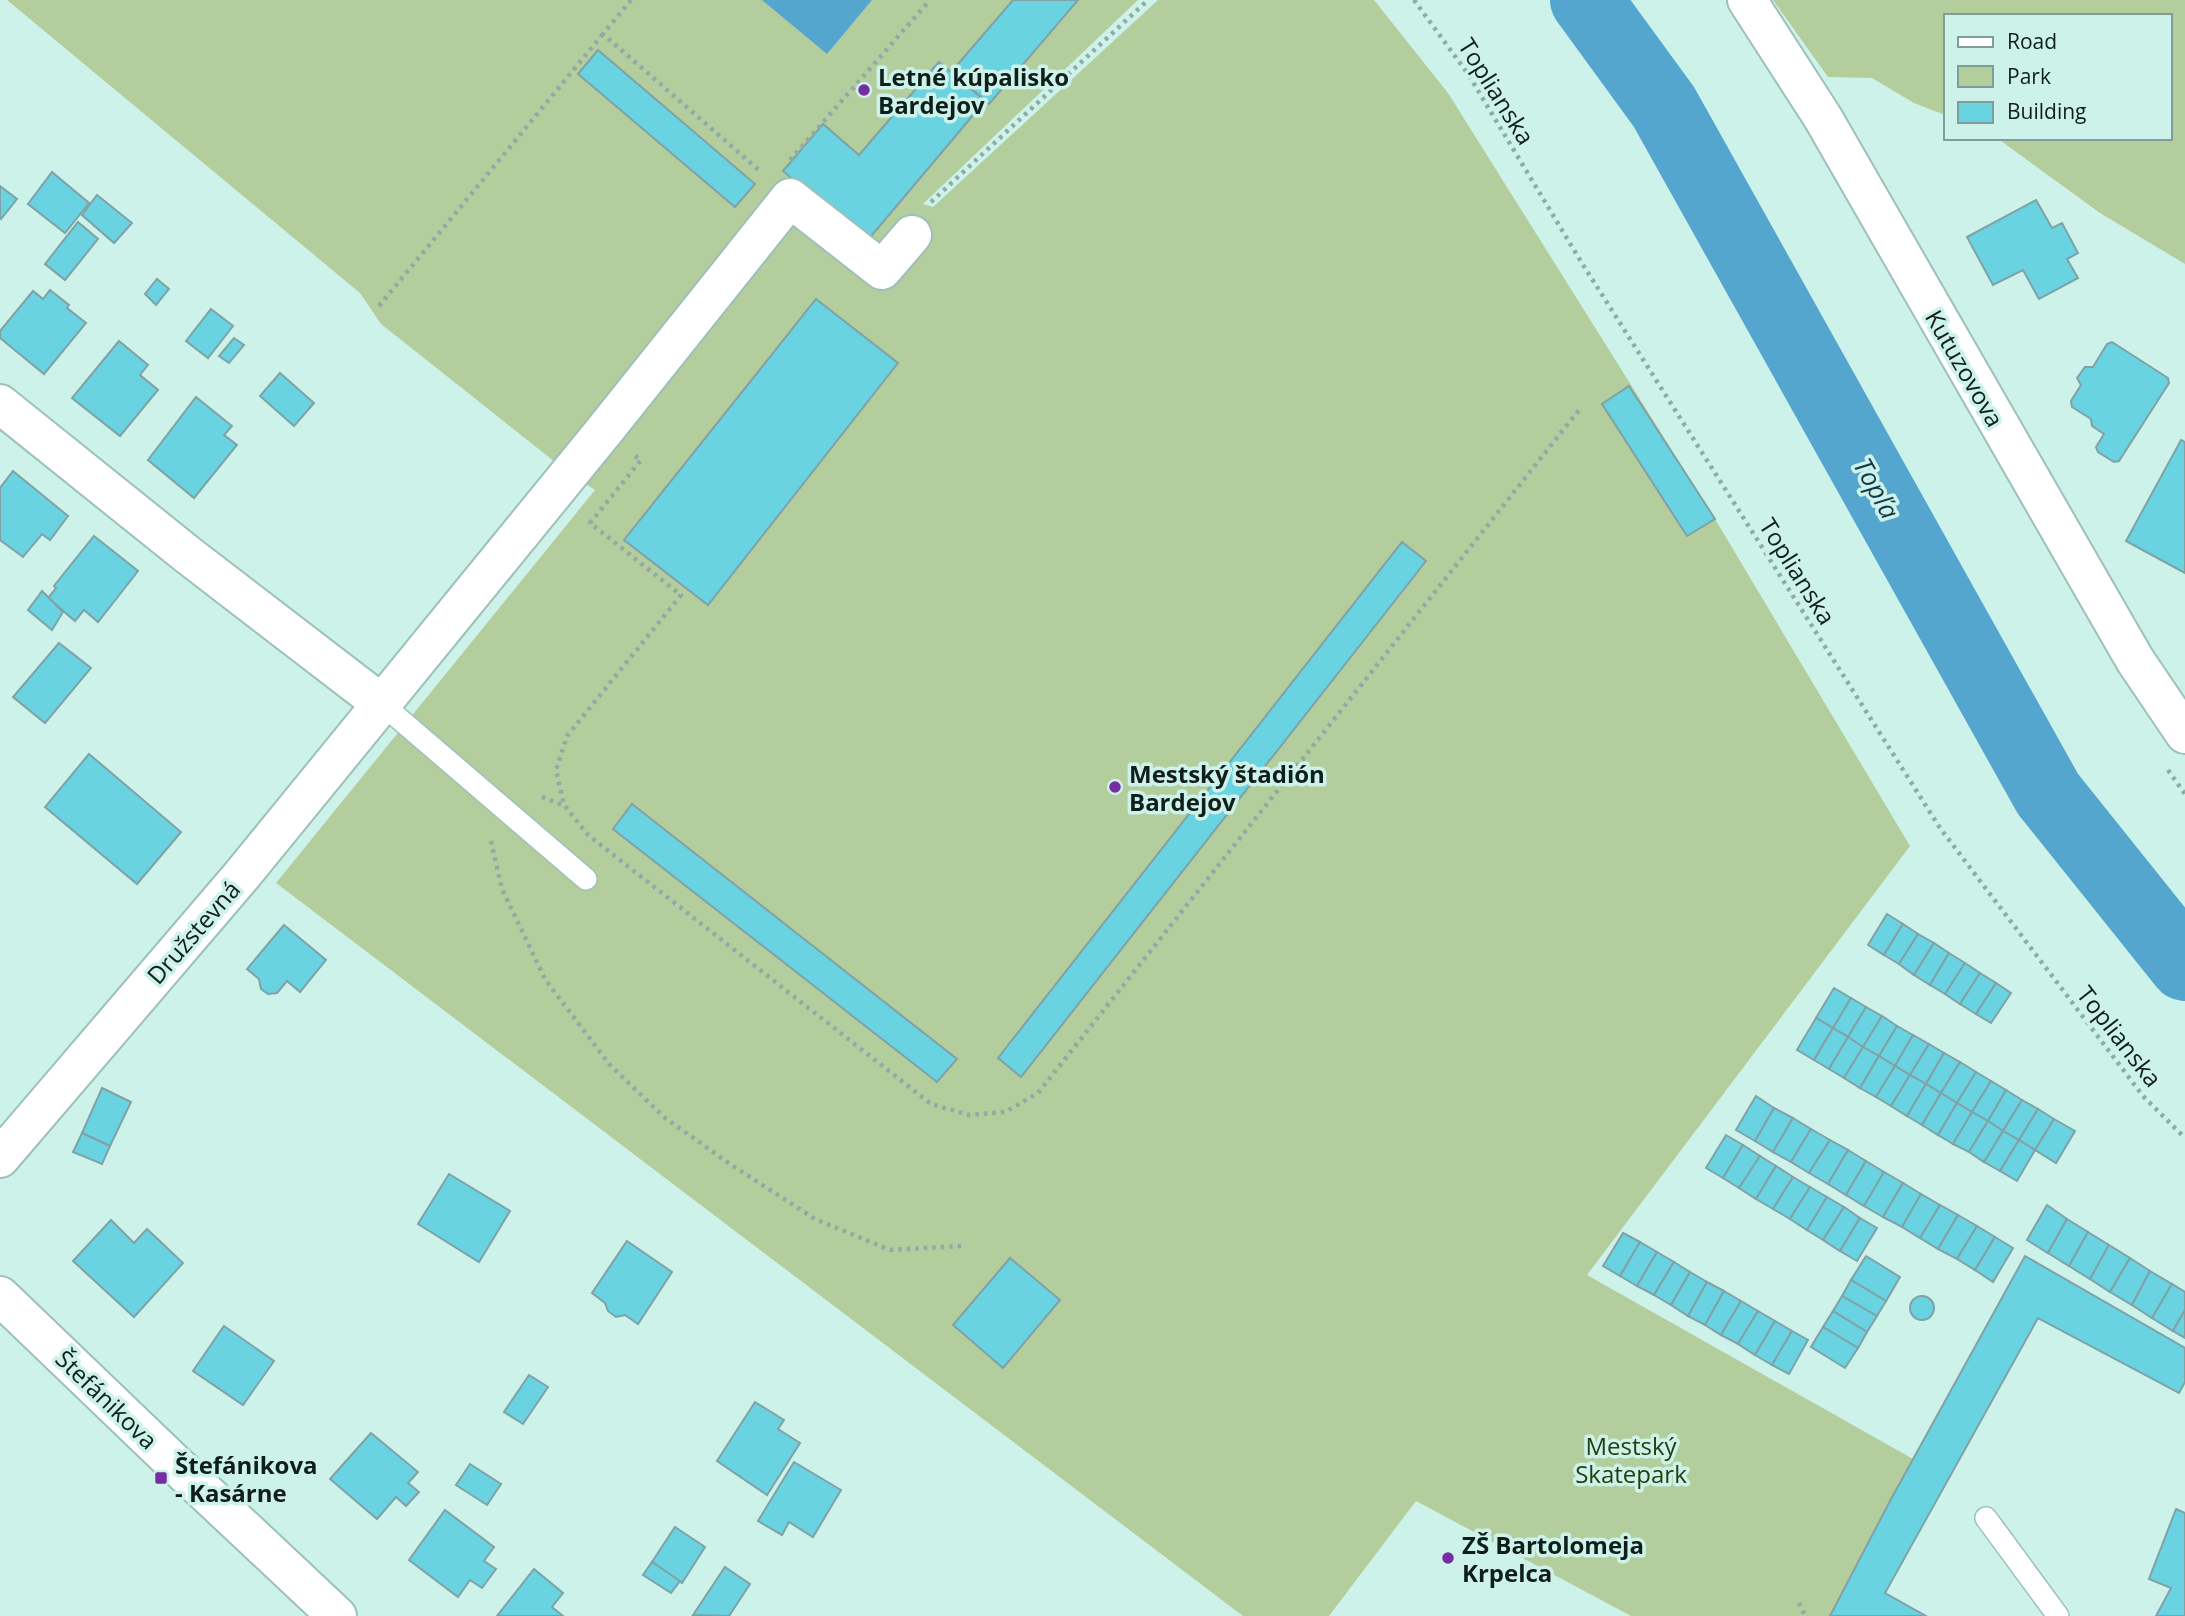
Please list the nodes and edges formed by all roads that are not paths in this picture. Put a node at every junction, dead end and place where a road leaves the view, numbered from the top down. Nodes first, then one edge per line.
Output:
1 (1747, 0) edge
2 (912, 235) road end
3 (0, 404) edge
4 (382, 704) junction
5 (2185, 734) edge
6 (586, 879) dead end
7 (0, 1158) edge
8 (0, 1296) edge
9 (1986, 1518) dead end
10 (337, 1616) edge
11 (2058, 1616) edge

1 - 5 street, Kutuzovova
2 - 4 street, Družstevná
3 - 4 street
4 - 6 lane
4 - 7 street, Družstevná
8 - 10 street, Štefánikova
9 - 11 lane

